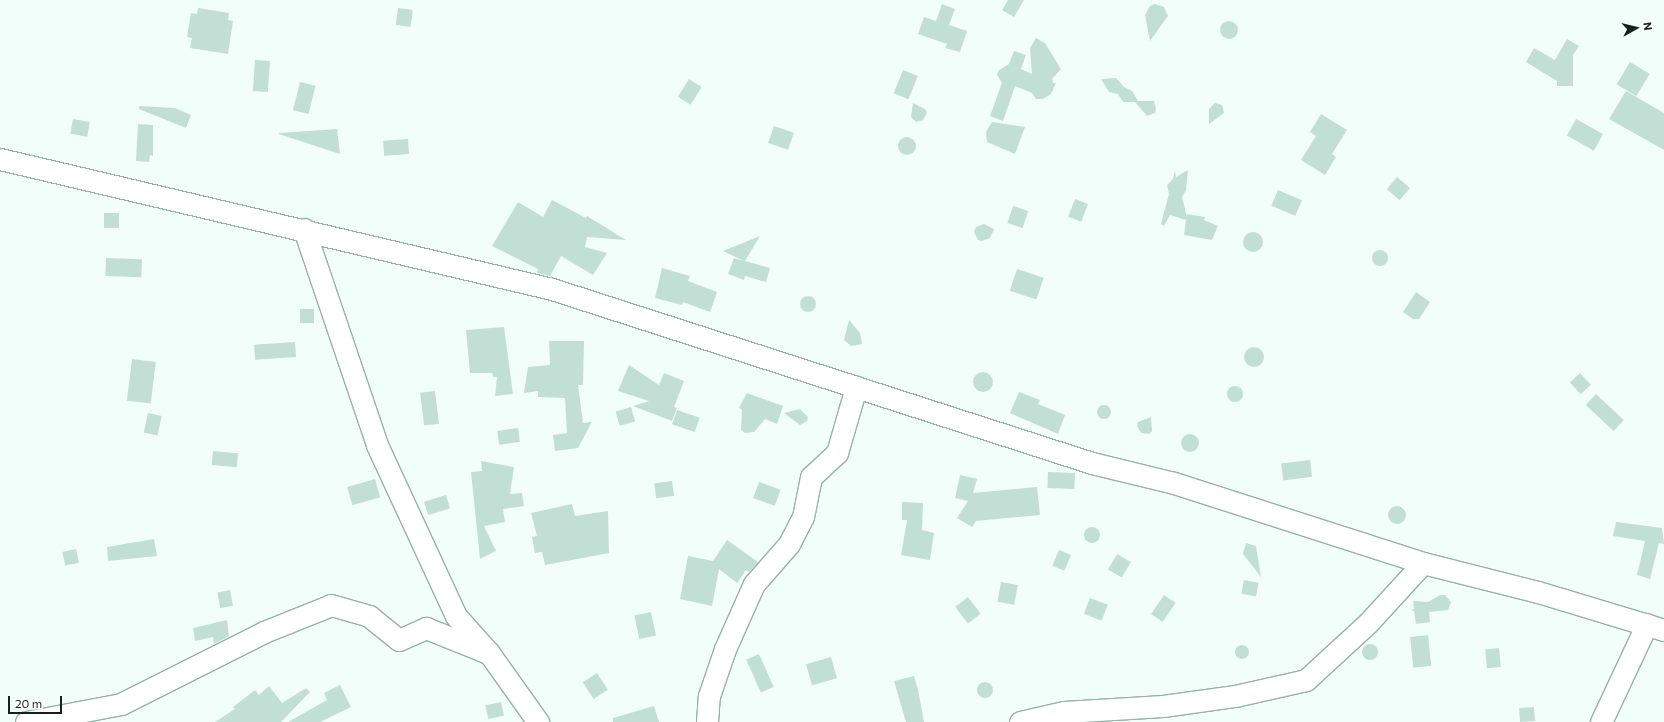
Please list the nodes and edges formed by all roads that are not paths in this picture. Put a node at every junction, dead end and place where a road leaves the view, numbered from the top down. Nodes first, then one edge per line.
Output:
1 (0, 159) edge
2 (304, 229) junction
3 (856, 387) junction
4 (1423, 563) junction
5 (1655, 627) edge
6 (489, 653) junction
7 (26, 722) edge
8 (538, 722) edge
9 (707, 722) edge
10 (1020, 722) edge
11 (1601, 722) edge

1 - 2 street
2 - 3 street
2 - 6 street
3 - 4 street
3 - 9 street
4 - 5 street
4 - 10 street
5 - 11 street
6 - 7 street
6 - 8 street

